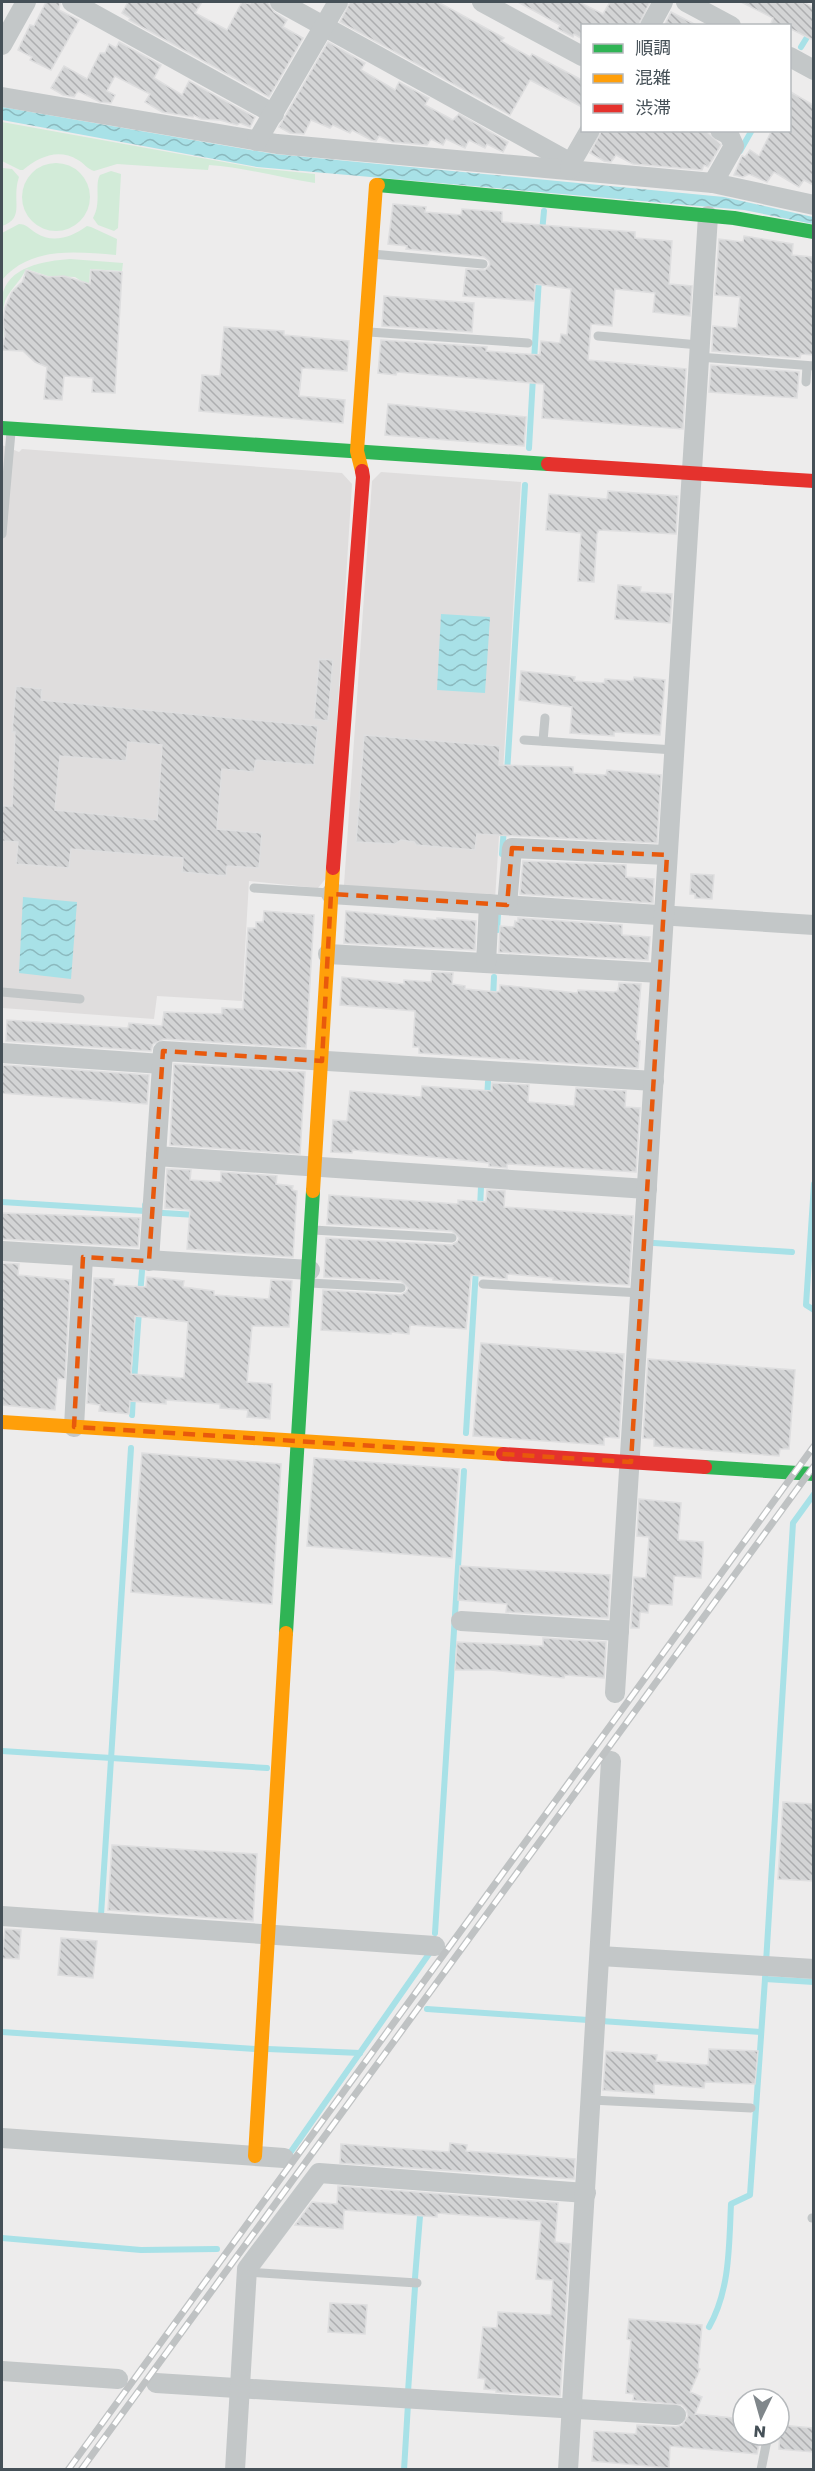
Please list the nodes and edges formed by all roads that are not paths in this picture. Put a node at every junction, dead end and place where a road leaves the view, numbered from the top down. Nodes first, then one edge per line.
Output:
1 (26, 2) edge
2 (72, 2) edge
3 (280, 2) edge
4 (338, 2) edge
5 (482, 2) edge
6 (663, 2) edge
7 (686, 2) edge
8 (651, 24) edge
9 (727, 24) edge
10 (324, 26) junction
11 (2, 45) edge
12 (581, 55) edge
13 (791, 58) edge
14 (813, 70) edge
15 (2, 97) edge
16 (274, 114) junction
17 (589, 132) edge
18 (724, 132) edge
19 (257, 141) junction
20 (571, 166) junction
21 (713, 183) junction
22 (813, 205) edge
23 (708, 216) junction
24 (813, 232) edge
25 (371, 254) junction
26 (483, 264) dead end
27 (366, 332) junction
28 (598, 336) dead end
29 (528, 343) dead end
30 (698, 351) junction
31 (810, 366) edge
32 (806, 382) dead end
33 (6, 428) edge
34 (357, 451) junction
35 (691, 473) junction
36 (813, 481) edge
37 (2, 534) edge
38 (545, 718) dead end
39 (524, 740) dead end
40 (543, 741) junction
41 (674, 750) junction
42 (667, 855) junction
43 (254, 888) dead end
44 (332, 894) junction
45 (498, 905) junction
46 (664, 916) junction
47 (813, 925) edge
48 (328, 954) junction
49 (486, 963) junction
50 (660, 973) junction
51 (2, 992) edge
52 (80, 999) dead end
53 (2, 1053) edge
54 (322, 1061) junction
55 (162, 1064) junction
56 (654, 1081) junction
57 (156, 1156) junction
58 (316, 1165) junction
59 (647, 1189) junction
60 (312, 1230) junction
61 (452, 1238) dead end
62 (2, 1251) edge
63 (83, 1257) junction
64 (149, 1261) junction
65 (309, 1277) junction
66 (483, 1284) dead end
67 (401, 1288) dead end
68 (641, 1293) junction
69 (2, 1422) edge
70 (74, 1427) junction
71 (299, 1441) junction
72 (631, 1462) junction
73 (813, 1474) edge
74 (460, 1620) dead end
75 (619, 1631) junction
76 (615, 1693) dead end
77 (611, 1761) dead end
78 (2, 1916) edge
79 (268, 1933) junction
80 (435, 1946) dead end
81 (600, 1956) junction
82 (813, 1969) edge
83 (591, 2100) junction
84 (751, 2108) dead end
85 (2, 2138) edge
86 (255, 2156) junction
87 (284, 2158) dead end
88 (586, 2193) junction
89 (247, 2272) junction
90 (417, 2283) dead end
91 (2, 2371) edge
92 (118, 2379) dead end
93 (156, 2383) dead end
94 (240, 2388) junction
95 (572, 2408) junction
96 (676, 2415) dead end
97 (766, 2447) edge
98 (235, 2469) edge
99 (568, 2469) edge
100 (761, 2469) edge

1 - 11 street
2 - 16 street
3 - 10 street
4 - 10 street
5 - 12 street
6 - 8 street
7 - 9 street
10 - 16 street
10 - 20 street
13 - 14 street
15 - 19 street
16 - 19 street
17 - 20 street
18 - 21 street
19 - 20 street
20 - 21 street
21 - 22 street
23 - 24 street
23 - 25 street
23 - 30 street
25 - 26 lane
25 - 27 street
27 - 29 lane
27 - 34 street
28 - 30 lane
30 - 31 lane
30 - 35 street
31 - 32 lane
33 - 34 street
33 - 37 lane
34 - 35 street
34 - 44 street
35 - 36 street
35 - 41 street
38 - 40 lane
39 - 40 lane
40 - 41 lane
41 - 42 street
42 - 45 street
42 - 46 street
43 - 44 lane
44 - 45 street
44 - 48 street
45 - 46 street
45 - 49 street
46 - 47 street
46 - 50 street
48 - 49 street
48 - 54 street
49 - 50 street
50 - 56 street
51 - 52 lane
53 - 55 street
54 - 55 street
54 - 56 street
54 - 58 street
55 - 57 street
56 - 59 street
57 - 58 street
57 - 64 street
58 - 59 street
58 - 60 street
59 - 68 street
60 - 61 lane
60 - 65 street
62 - 63 street
63 - 64 street
63 - 70 street
64 - 65 street
65 - 67 lane
65 - 71 street
66 - 68 lane
68 - 72 street
69 - 70 street
70 - 71 street
71 - 72 street
71 - 79 street
72 - 73 street
72 - 75 street
74 - 75 street
75 - 76 street
77 - 81 street
78 - 79 street
79 - 80 street
79 - 86 street
81 - 82 street
81 - 83 street
83 - 84 lane
83 - 88 street
85 - 86 street
86 - 87 street
88 - 89 street
88 - 95 street
89 - 90 lane
89 - 94 street
91 - 92 street
93 - 94 street
94 - 95 street
94 - 98 street
95 - 96 street
95 - 99 street
97 - 100 lane

